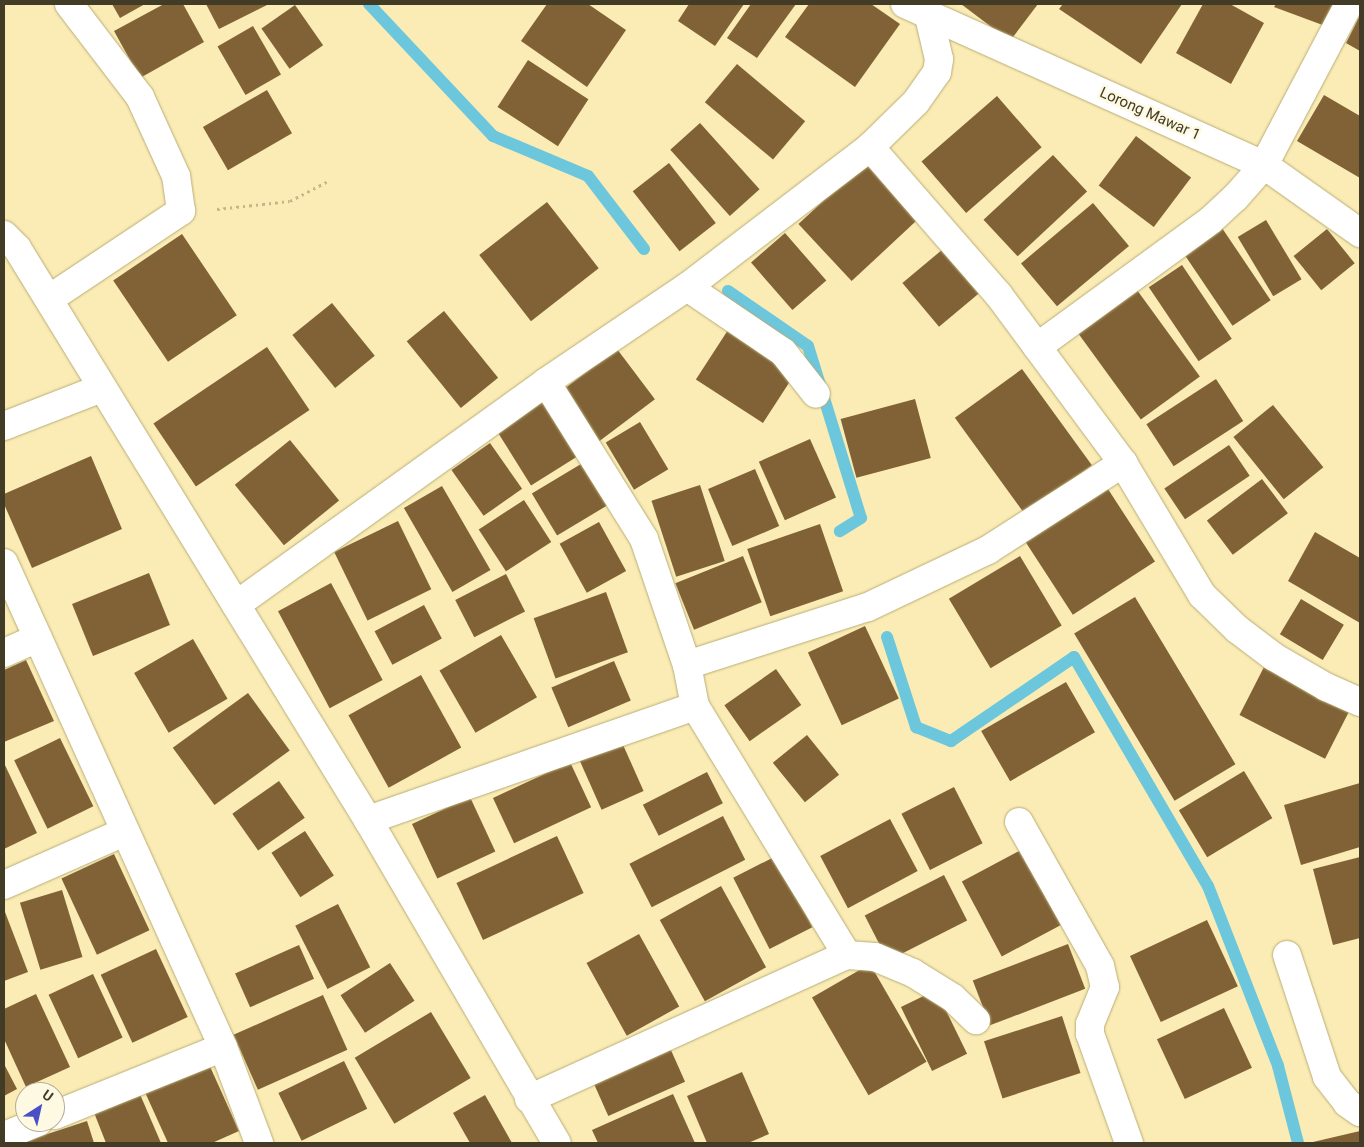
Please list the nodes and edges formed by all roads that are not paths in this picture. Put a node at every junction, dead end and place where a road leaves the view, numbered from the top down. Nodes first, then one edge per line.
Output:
1 (69, 4) edge
2 (1349, 4) edge
3 (919, 8) edge
4 (870, 147) junction
5 (1264, 165) junction
6 (1360, 233) edge
7 (10, 242) edge
8 (687, 287) junction
9 (49, 300) junction
10 (1037, 347) junction
11 (546, 382) junction
12 (102, 388) junction
13 (816, 394) dead end
14 (4, 426) edge
15 (1123, 463) junction
16 (4, 563) edge
17 (236, 605) junction
18 (38, 638) junction
19 (4, 653) edge
20 (687, 665) junction
21 (1360, 702) edge
22 (695, 706) junction
23 (368, 820) junction
24 (1019, 822) dead end
25 (124, 832) junction
26 (4, 885) edge
27 (847, 954) junction
28 (1287, 955) dead end
29 (976, 1020) dead end
30 (223, 1048) junction
31 (529, 1099) junction
32 (65, 1111) edge
33 (1360, 1112) edge
34 (259, 1143) edge
35 (557, 1143) edge
36 (1128, 1143) edge

1 - 9 street
2 - 5 street
3 - 4 street
3 - 5 street, Lorong Mawar 1
4 - 8 street
4 - 10 street
5 - 6 street, Lorong Mawar 1
5 - 10 street
7 - 9 street
8 - 11 street
8 - 13 street
9 - 12 street
10 - 15 street
11 - 17 street
11 - 20 street
12 - 14 street
12 - 17 street
15 - 20 street
15 - 21 street
16 - 18 street
17 - 23 street
18 - 19 street
18 - 25 street
20 - 22 street
22 - 23 street
22 - 27 street
23 - 31 street
24 - 36 street
25 - 26 street
25 - 30 street
27 - 29 street
27 - 31 street
28 - 33 street
30 - 32 street
30 - 34 street
31 - 35 street

